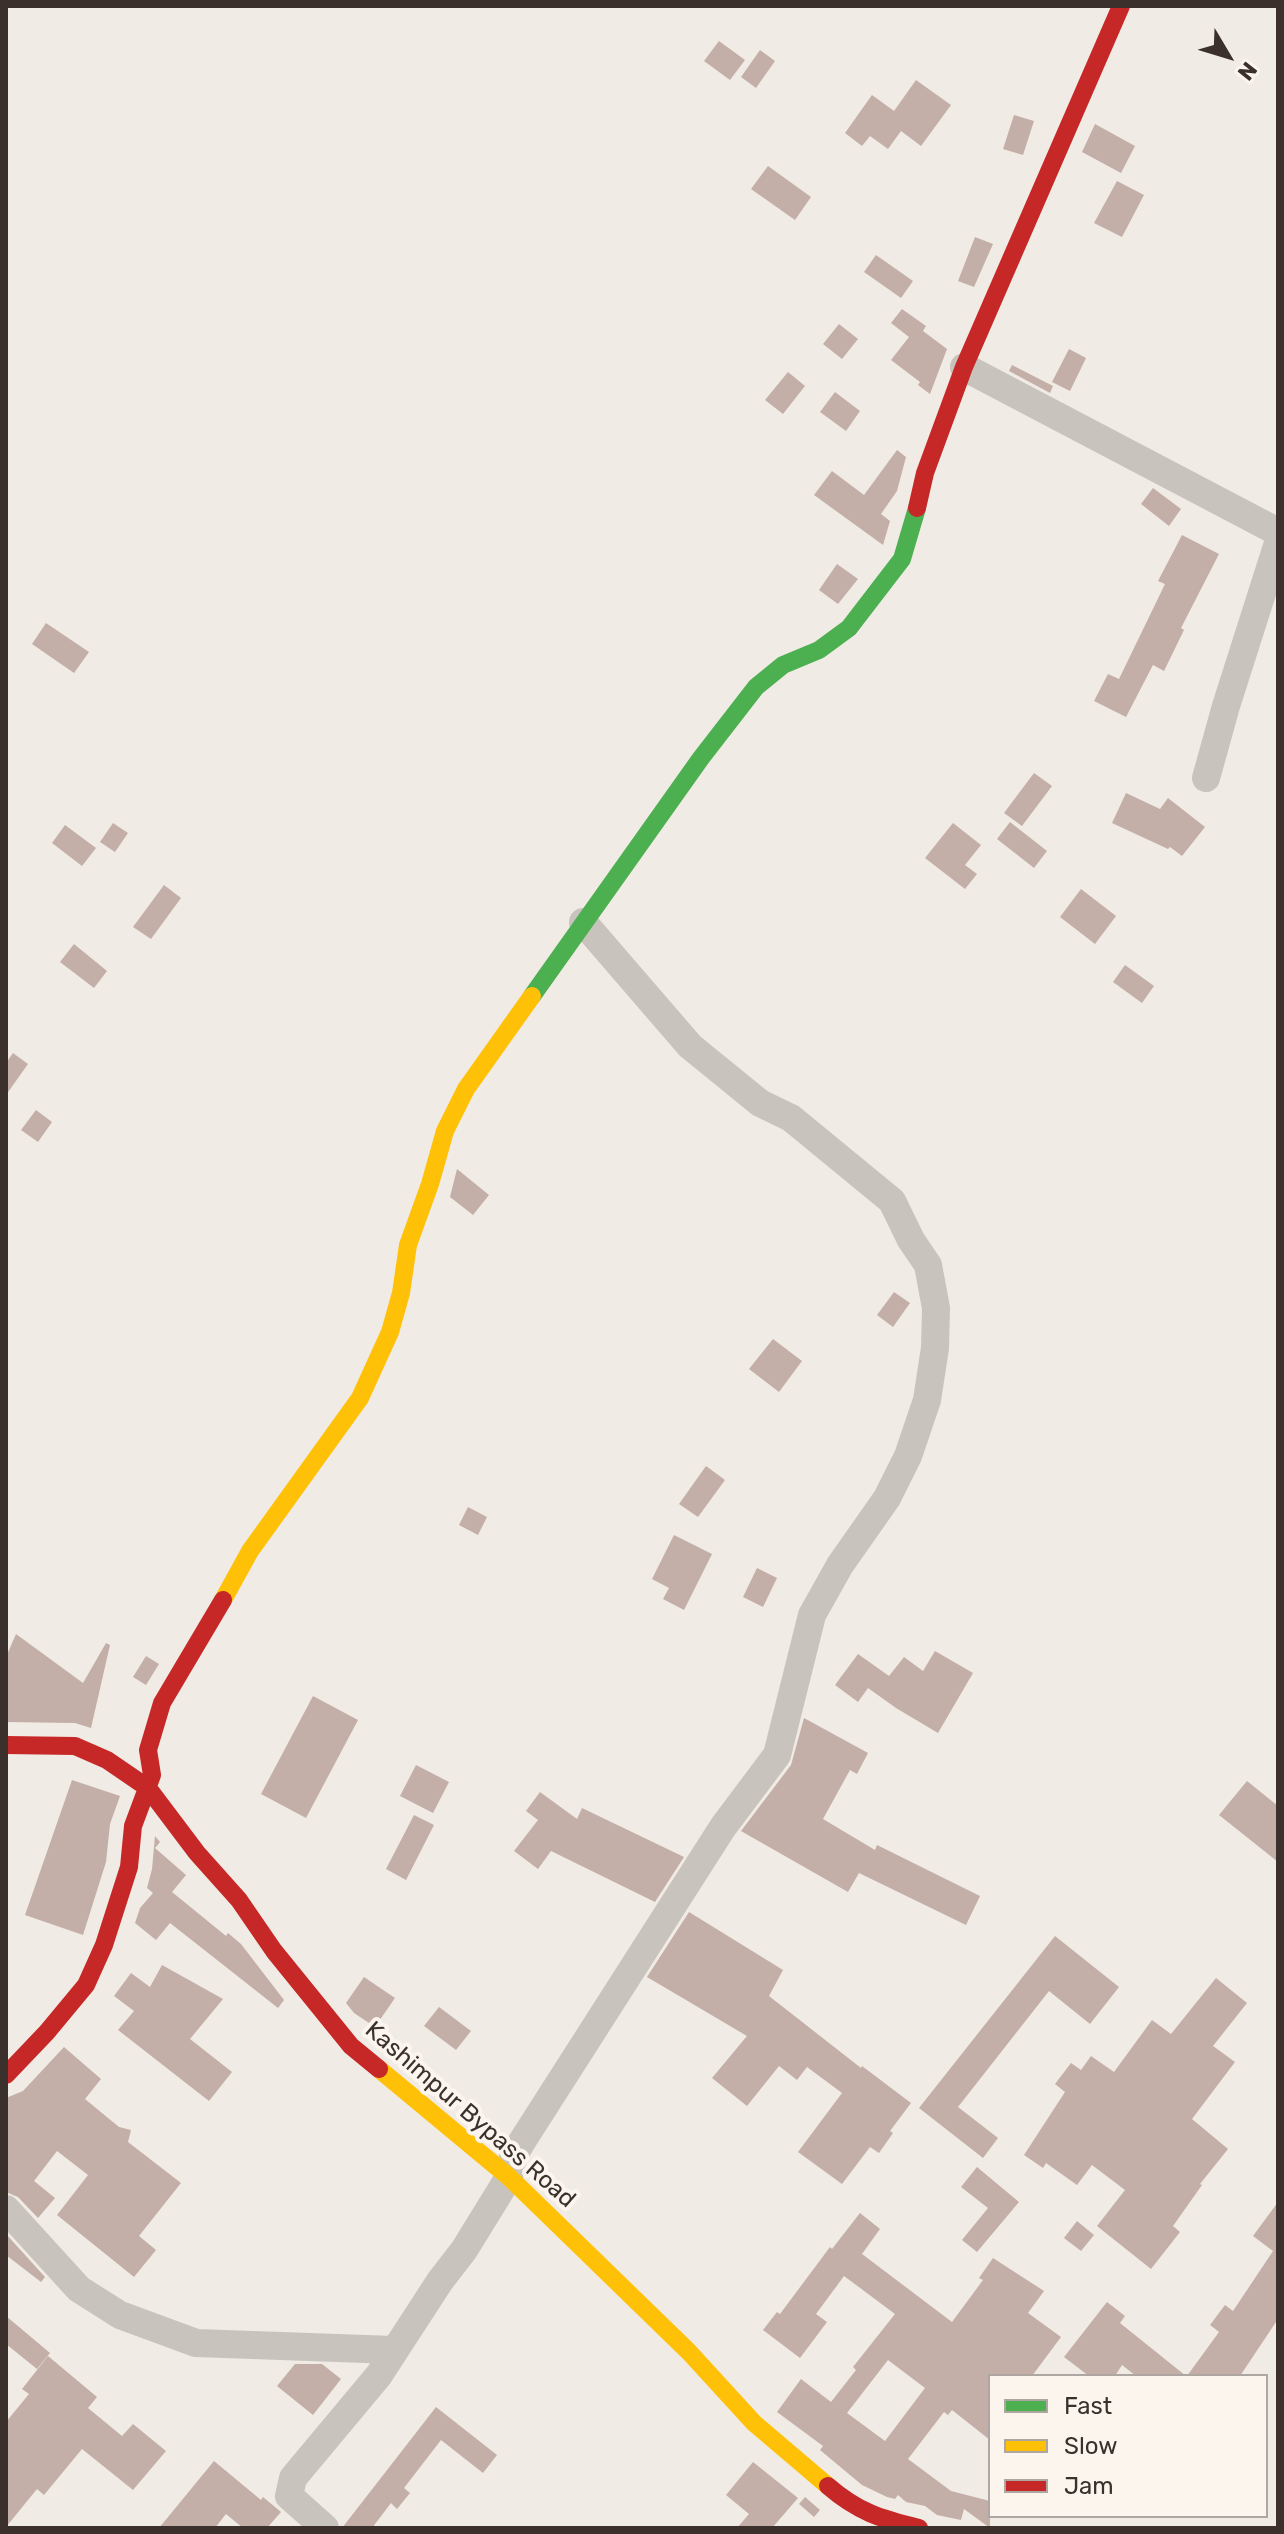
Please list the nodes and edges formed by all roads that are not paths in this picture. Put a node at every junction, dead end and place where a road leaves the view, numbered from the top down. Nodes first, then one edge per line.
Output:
1 (1121, 6) edge
2 (964, 367) junction
3 (1278, 532) edge
4 (1278, 543) edge
5 (1206, 778) dead end
6 (583, 922) junction
7 (6, 1745) edge
8 (148, 1788) junction
9 (6, 2075) edge
10 (509, 2177) junction
11 (6, 2209) edge
12 (394, 2350) junction
13 (325, 2528) edge
14 (919, 2528) edge

1 - 2 street
2 - 3 street
2 - 6 street
4 - 5 street
6 - 8 street
6 - 10 street
7 - 8 street, Kashimpur Bypass Road
8 - 9 street
8 - 10 street, Kashimpur Bypass Road
10 - 12 street
10 - 14 street, Kashimpur Bypass Road
11 - 12 street
12 - 13 street

